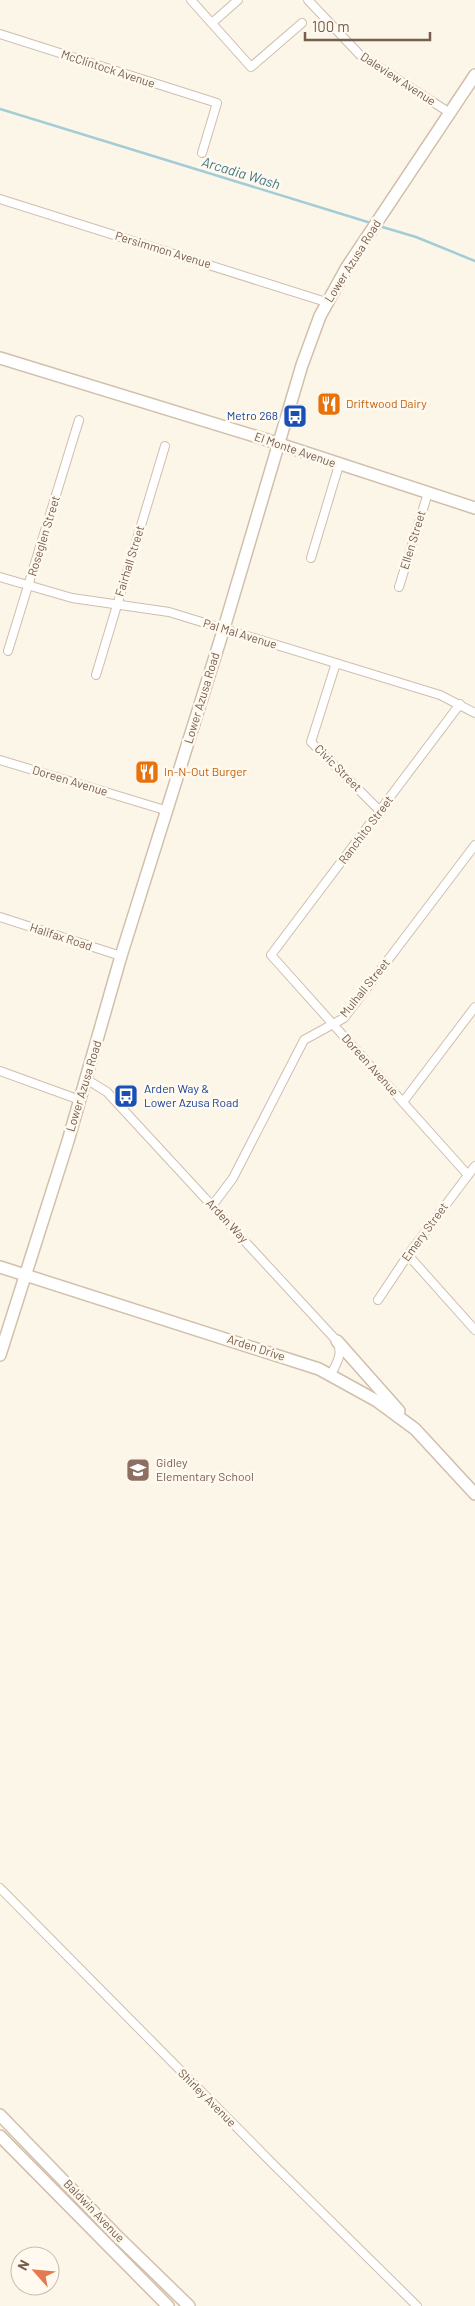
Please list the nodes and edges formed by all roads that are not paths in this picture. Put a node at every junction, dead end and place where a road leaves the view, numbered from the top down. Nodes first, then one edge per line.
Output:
1 (191, 0) edge
2 (238, 0) edge
3 (308, 0) edge
4 (212, 23) junction
5 (302, 23) dead end
6 (0, 34) edge
7 (475, 75) edge
8 (450, 113) junction
9 (202, 153) dead end
10 (0, 199) edge
11 (326, 302) junction
12 (0, 358) edge
13 (79, 420) dead end
14 (278, 445) junction
15 (165, 446) dead end
16 (339, 465) junction
17 (428, 493) junction
18 (475, 508) edge
19 (311, 558) dead end
20 (0, 577) edge
21 (29, 586) junction
22 (399, 587) dead end
23 (117, 604) junction
24 (224, 628) junction
25 (8, 651) dead end
26 (336, 663) junction
27 (96, 675) dead end
28 (460, 704) junction
29 (475, 713) edge
30 (0, 760) edge
31 (168, 811) junction
32 (380, 811) junction
33 (475, 846) edge
34 (0, 917) edge
35 (271, 955) joint
36 (122, 956) junction
37 (475, 1007) edge
38 (332, 1023) junction
39 (0, 1071) edge
40 (86, 1079) junction
41 (80, 1100) junction
42 (403, 1102) junction
43 (475, 1166) edge
44 (468, 1175) junction
45 (212, 1206) junction
46 (408, 1255) junction
47 (0, 1267) edge
48 (25, 1276) junction
49 (378, 1300) dead end
50 (475, 1330) edge
51 (338, 1341) junction
52 (0, 1355) edge
53 (330, 1376) junction
54 (415, 1429) junction
55 (475, 1494) edge
56 (0, 1888) edge
57 (0, 2115) edge
58 (0, 2136) edge
59 (168, 2306) edge
60 (189, 2306) edge
61 (417, 2306) edge

1 - 4 street
2 - 4 street
3 - 8 street, Daleview Avenue
4 - 5 street
6 - 9 street, McClintock Avenue
7 - 8 main road, Lower Azusa Road
8 - 11 main road, Lower Azusa Road
10 - 11 street, Persimmon Avenue
11 - 14 main road, Lower Azusa Road
12 - 14 main road, El Monte Avenue
13 - 21 street, Roseglen Street
14 - 16 main road, El Monte Avenue
14 - 24 main road, Lower Azusa Road
15 - 23 street, Fairhall Street
16 - 17 main road, El Monte Avenue
16 - 19 street
17 - 18 main road, El Monte Avenue
17 - 22 street, Ellen Street
20 - 21 street, Pal Mal Avenue
21 - 23 street, Pal Mal Avenue
21 - 25 street, Roseglen Street
23 - 24 street, Pal Mal Avenue
23 - 27 street, Fairhall Street
24 - 26 street, Pal Mal Avenue
24 - 31 main road, Lower Azusa Road
26 - 28 street, Pal Mal Avenue
26 - 32 street, Civic Street
28 - 29 street, Pal Mal Avenue
28 - 32 street, Ranchito Street
30 - 31 street, Doreen Avenue
31 - 36 main road, Lower Azusa Road
32 - 35 street, Ranchito Street
33 - 38 street, Mulhall Street
34 - 36 street, Halifax Road
35 - 38 street, Doreen Avenue
36 - 40 main road, Lower Azusa Road
37 - 42 street
38 - 42 street, Doreen Avenue
38 - 45 street, Mulhall Street
39 - 41 street
40 - 41 main road, Lower Azusa Road
40 - 45 street, Arden Way
41 - 48 main road, Lower Azusa Road
42 - 44 street, Doreen Avenue
43 - 44 street, Emery Street
44 - 46 street, Emery Street
45 - 51 street, Arden Way
46 - 49 street, Emery Street
46 - 50 street
47 - 48 main road, Arden Drive
48 - 52 main road, Lower Azusa Road
48 - 53 main road, Arden Drive
51 - 53 street
51 - 54 main road
53 - 54 main road, Arden Drive
54 - 55 main road, Arden Drive
56 - 61 street, Shirley Avenue
57 - 60 main road, Baldwin Avenue
58 - 59 main road, Baldwin Avenue

